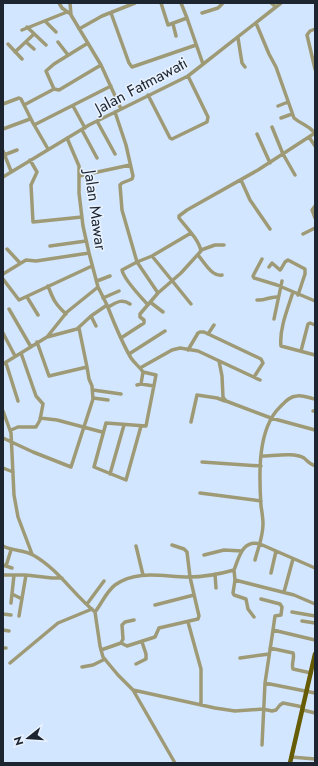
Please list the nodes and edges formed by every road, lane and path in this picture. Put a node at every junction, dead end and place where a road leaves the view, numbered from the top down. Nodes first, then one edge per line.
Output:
1 (59, 3) edge
2 (70, 3) edge
3 (135, 3) edge
4 (161, 3) edge
5 (182, 3) edge
6 (223, 3) edge
7 (271, 3) edge
8 (281, 3) edge
9 (276, 7) junction
10 (69, 12) junction
11 (111, 13) junction
12 (202, 13) dead end
13 (187, 18) junction
14 (45, 21) junction
15 (256, 23) junction
16 (173, 24) junction
17 (27, 27) junction
18 (79, 29) junction
19 (315, 29) edge
20 (22, 30) dead end
21 (56, 32) dead end
22 (34, 34) junction
23 (176, 36) dead end
24 (238, 38) junction
25 (26, 42) junction
26 (58, 42) dead end
27 (88, 43) junction
28 (8, 44) dead end
29 (46, 45) dead end
30 (196, 45) junction
31 (34, 48) dead end
32 (15, 52) junction
33 (68, 56) junction
34 (22, 59) dead end
35 (204, 64) junction
36 (101, 65) junction
37 (245, 67) dead end
38 (315, 69) edge
39 (188, 76) junction
40 (111, 86) junction
41 (54, 89) junction
42 (148, 95) junction
43 (288, 102) junction
44 (3, 104) edge
45 (24, 104) junction
46 (73, 106) junction
47 (278, 106) dead end
48 (121, 109) junction
49 (115, 112) junction
50 (292, 114) junction
51 (30, 118) junction
52 (281, 118) dead end
53 (97, 121) junction
54 (34, 126) junction
55 (272, 127) dead end
56 (3, 129) edge
57 (83, 129) junction
58 (315, 133) edge
59 (257, 134) dead end
60 (309, 137) junction
61 (67, 138) junction
62 (315, 146) edge
63 (48, 149) junction
64 (17, 150) dead end
65 (4, 153) edge
66 (115, 154) dead end
67 (283, 154) junction
68 (97, 158) dead end
69 (30, 160) junction
70 (270, 163) junction
71 (130, 165) junction
72 (11, 171) junction
73 (3, 176) edge
74 (79, 176) junction
75 (295, 176) dead end
76 (241, 180) junction
77 (315, 206) edge
78 (82, 217) junction
79 (315, 218) edge
80 (315, 228) edge
81 (270, 229) dead end
82 (191, 233) junction
83 (303, 234) dead end
84 (86, 241) junction
85 (224, 245) dead end
86 (50, 246) dead end
87 (7, 249) dead end
88 (201, 250) junction
89 (89, 253) junction
90 (198, 255) junction
91 (152, 256) junction
92 (262, 259) dead end
93 (137, 262) junction
94 (20, 263) junction
95 (92, 266) junction
96 (269, 267) dead end
97 (3, 274) edge
98 (222, 275) dead end
99 (110, 276) dead end
100 (3, 279) edge
101 (97, 280) junction
102 (172, 281) junction
103 (282, 281) dead end
104 (48, 286) junction
105 (98, 287) junction
106 (281, 287) junction
107 (120, 291) dead end
108 (293, 292) junction
109 (158, 293) junction
110 (298, 295) junction
111 (27, 297) junction
112 (278, 297) junction
113 (104, 298) junction
114 (257, 300) dead end
115 (315, 301) edge
116 (149, 303) junction
117 (130, 304) dead end
118 (191, 304) dead end
119 (107, 306) junction
120 (9, 309) dead end
121 (164, 312) dead end
122 (66, 314) junction
123 (38, 315) dead end
124 (91, 316) junction
125 (274, 319) dead end
126 (214, 325) dead end
127 (315, 325) edge
128 (96, 326) dead end
129 (79, 328) junction
130 (166, 332) dead end
131 (3, 334) edge
132 (208, 334) junction
133 (47, 337) junction
134 (120, 338) junction
135 (38, 342) junction
136 (31, 347) junction
137 (188, 350) junction
138 (301, 351) junction
139 (21, 353) junction
140 (129, 354) junction
141 (315, 355) edge
142 (15, 356) junction
143 (219, 361) junction
144 (4, 364) edge
145 (87, 367) junction
146 (140, 368) junction
147 (143, 372) junction
148 (254, 377) junction
149 (260, 380) dead end
150 (154, 386) junction
151 (93, 390) junction
152 (121, 394) dead end
153 (93, 398) junction
154 (222, 398) junction
155 (108, 400) dead end
156 (315, 400) edge
157 (18, 401) dead end
158 (3, 411) edge
159 (40, 418) junction
160 (271, 418) junction
161 (191, 422) dead end
162 (124, 425) junction
163 (141, 426) junction
164 (84, 427) junction
165 (11, 430) junction
166 (315, 430) edge
167 (102, 432) dead end
168 (3, 438) edge
169 (12, 443) junction
170 (262, 456) junction
171 (202, 462) dead end
172 (261, 466) junction
173 (315, 466) edge
174 (3, 468) edge
175 (13, 472) junction
176 (110, 474) junction
177 (200, 493) dead end
178 (261, 501) junction
179 (260, 544) junction
180 (172, 545) dead end
181 (3, 546) edge
182 (136, 546) dead end
183 (11, 550) junction
184 (242, 551) junction
185 (276, 551) junction
186 (32, 554) junction
187 (204, 554) dead end
188 (293, 559) junction
189 (255, 560) dead end
190 (4, 565) edge
191 (12, 568) dead end
192 (315, 568) edge
193 (234, 570) junction
194 (271, 573) dead end
195 (215, 574) junction
196 (3, 575) edge
197 (14, 575) junction
198 (26, 575) junction
199 (143, 575) junction
200 (190, 577) junction
201 (62, 578) junction
202 (235, 580) junction
203 (104, 581) dead end
204 (216, 588) dead end
205 (284, 592) junction
206 (12, 594) junction
207 (194, 595) junction
208 (22, 599) junction
209 (261, 599) dead end
210 (11, 603) dead end
211 (87, 604) junction
212 (155, 604) dead end
213 (315, 604) edge
214 (93, 611) junction
215 (292, 612) dead end
216 (3, 614) edge
217 (11, 615) dead end
218 (19, 616) dead end
219 (315, 616) edge
220 (254, 617) dead end
221 (134, 620) dead end
222 (302, 621) dead end
223 (188, 622) junction
224 (315, 623) edge
225 (3, 630) edge
226 (273, 630) junction
227 (9, 631) dead end
228 (315, 640) edge
229 (142, 642) junction
230 (121, 643) junction
231 (270, 648) junction
232 (101, 650) junction
233 (269, 654) junction
234 (315, 654) edge
235 (240, 658) dead end
236 (105, 660) junction
237 (10, 663) dead end
238 (136, 664) dead end
239 (82, 667) dead end
240 (310, 673) junction
241 (265, 683) junction
242 (133, 690) junction
243 (307, 691) junction
244 (315, 693) edge
245 (201, 705) junction
246 (263, 709) junction
247 (303, 709) junction
248 (315, 713) edge
249 (262, 745) dead end
250 (291, 757) junction
251 (315, 759) edge
252 (175, 763) edge
253 (290, 763) edge

1 - 10 street
2 - 10 street
3 - 11 street
4 - 16 street
5 - 13 street
6 - 12 street
7 - 9 street
8 - 9 street, Jalan Fatmawati
9 - 15 street, Jalan Fatmawati
10 - 14 street
10 - 18 street
11 - 18 street
11 - 30 street
13 - 16 street
13 - 30 street
14 - 17 street
14 - 21 street
15 - 24 street, Jalan Fatmawati
15 - 43 street
16 - 23 street
17 - 20 street
17 - 22 street
18 - 27 street
19 - 38 street
22 - 25 street
22 - 29 street
24 - 35 street, Jalan Fatmawati
24 - 37 street
25 - 31 street
25 - 32 street
26 - 33 street
27 - 33 street
27 - 36 street
28 - 32 street
30 - 35 street
32 - 34 street
33 - 41 street
35 - 39 street, Jalan Fatmawati
36 - 40 street
36 - 41 street
39 - 42 street, Jalan Fatmawati
39 - 42 street
40 - 46 street
40 - 48 street
41 - 45 street
42 - 48 street, Jalan Fatmawati
43 - 47 street
43 - 50 street
44 - 45 street
45 - 51 street
46 - 54 street
46 - 57 street
48 - 49 street, Jalan Fatmawati
49 - 53 street, Jalan Fatmawati
49 - 71 street
50 - 52 street
50 - 58 street
51 - 54 street
51 - 56 street
53 - 57 street, Jalan Fatmawati
53 - 66 street
54 - 63 street
55 - 67 street
57 - 61 street, Jalan Fatmawati
57 - 68 street
58 - 60 street
59 - 70 street
60 - 62 street
60 - 67 street
61 - 63 street, Jalan Fatmawati
61 - 74 street, Jalan Mawar
63 - 69 street, Jalan Fatmawati
64 - 65 street
65 - 72 street
67 - 70 street
67 - 75 street
69 - 72 street, Jalan Fatmawati
69 - 78 street
70 - 76 street
71 - 74 street
71 - 93 street
72 - 73 street, Jalan Fatmawati
74 - 78 street, Jalan Mawar
76 - 81 street
76 - 82 street
77 - 79 street
78 - 84 street, Jalan Mawar
80 - 83 street
82 - 88 street
82 - 91 street
84 - 86 street
84 - 89 street, Jalan Mawar
85 - 88 street
87 - 94 street
88 - 90 street
89 - 94 street
89 - 95 street, Jalan Mawar
90 - 98 street
90 - 102 street
91 - 93 street
91 - 102 street
92 - 106 street
93 - 109 street
93 - 116 street
94 - 97 street
95 - 101 street, Jalan Mawar
95 - 104 street
96 - 110 street
99 - 101 street
100 - 111 street
101 - 105 street, Jalan Mawar
102 - 109 street
102 - 118 street
103 - 106 street
104 - 111 street
104 - 122 street
105 - 113 street
105 - 122 street
106 - 108 street
106 - 112 street
107 - 113 street
108 - 110 street
108 - 138 street
109 - 116 street
110 - 115 street
111 - 123 street
112 - 114 street
112 - 125 street
113 - 119 street
116 - 121 street
116 - 134 street
117 - 119 street
119 - 124 street
119 - 134 street
120 - 136 street
122 - 133 street
124 - 128 street
124 - 129 street
126 - 132 street
127 - 138 street
129 - 133 street
129 - 145 street
130 - 140 street
131 - 142 street
132 - 137 street
132 - 148 street
133 - 135 street
134 - 140 street
135 - 136 street
135 - 145 street
136 - 139 street
137 - 143 street
137 - 146 street
138 - 141 street
139 - 142 street
139 - 159 street
140 - 146 street
142 - 144 street
143 - 148 street
143 - 154 street
144 - 157 street
145 - 151 street
146 - 147 street
147 - 150 street
147 - 150 street
148 - 149 street
150 - 163 street
151 - 152 street
151 - 153 street
153 - 155 street
153 - 164 street
154 - 160 street
154 - 161 street
156 - 160 street
158 - 165 street
159 - 164 street
159 - 165 street
160 - 166 street
160 - 170 street
162 - 163 street
162 - 176 street
162 - 176 street
163 - 176 street
164 - 167 street
164 - 169 street
165 - 169 street
168 - 169 street
169 - 175 street
170 - 172 street
170 - 173 street
171 - 172 street
172 - 178 street
174 - 175 street
175 - 186 street
177 - 178 street
178 - 179 street
179 - 184 street
179 - 185 street
179 - 189 street
180 - 200 street
181 - 183 street
182 - 199 street
183 - 186 street
183 - 190 street
184 - 187 street
184 - 193 street
185 - 188 street
185 - 194 street
186 - 201 street
188 - 192 street
188 - 205 street
190 - 191 street
193 - 195 street
193 - 202 street
195 - 200 street
195 - 204 street
196 - 197 street
197 - 198 street
197 - 206 street
198 - 201 street
198 - 208 street
199 - 200 street
199 - 214 street
200 - 207 street
201 - 211 street
202 - 205 street
202 - 220 street
203 - 211 street
205 - 213 street
206 - 208 street
206 - 210 street
207 - 212 street
207 - 223 street
208 - 218 street
209 - 226 street
211 - 214 street
214 - 232 street
214 - 237 street
215 - 219 street
216 - 217 street
221 - 230 street
222 - 224 street
223 - 229 street
223 - 245 street
225 - 227 street
226 - 228 street
226 - 231 street
229 - 230 street
229 - 238 street
230 - 232 street
231 - 233 street
231 - 240 street
232 - 236 street
233 - 235 street
233 - 241 street
234 - 240 main road
236 - 239 street
236 - 242 street
240 - 243 main road
241 - 243 street
241 - 246 street
242 - 245 street
242 - 252 street
243 - 244 street
243 - 247 main road
245 - 246 street
246 - 247 street
246 - 249 street
247 - 248 street
247 - 250 main road
250 - 251 street
250 - 253 main road

